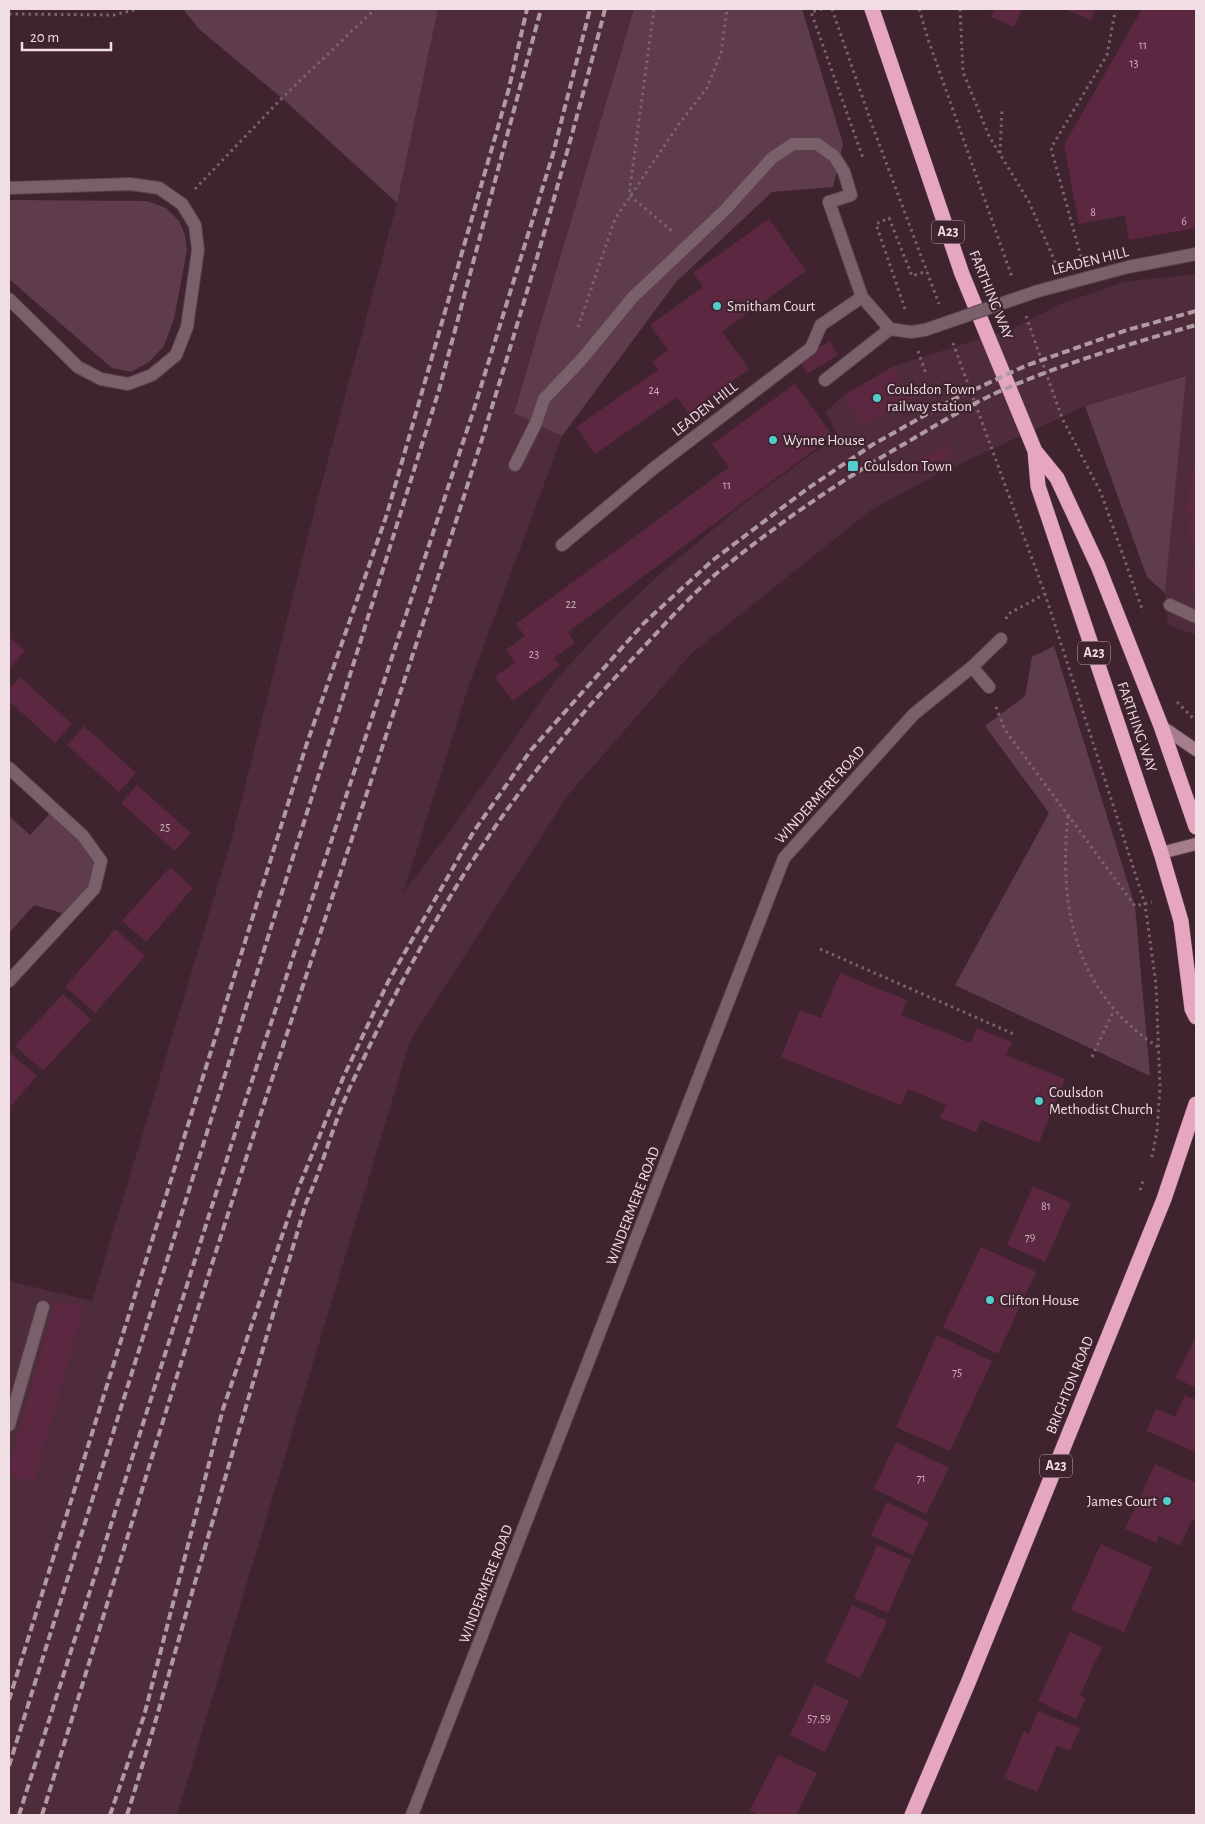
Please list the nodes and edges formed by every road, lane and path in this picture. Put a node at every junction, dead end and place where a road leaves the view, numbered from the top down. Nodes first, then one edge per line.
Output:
1 (138, 9) edge
2 (375, 9) edge
3 (654, 9) edge
4 (727, 9) edge
5 (822, 9) edge
6 (832, 9) edge
7 (872, 9) edge
8 (919, 9) edge
9 (960, 9) edge
10 (1115, 12) dead end
11 (9, 14) edge
12 (1002, 109) dead end
13 (999, 155) junction
14 (864, 160) dead end
15 (9, 188) edge
16 (629, 195) junction
17 (182, 204) junction
18 (689, 245) junction
19 (1196, 254) edge
20 (927, 271) junction
21 (1086, 277) junction
22 (1013, 280) dead end
23 (1065, 283) junction
24 (900, 289) dead end
25 (862, 297) junction
26 (9, 300) edge
27 (941, 308) dead end
28 (1023, 308) dead end
29 (890, 330) junction
30 (951, 336) dead end
31 (582, 359) junction
32 (825, 380) dead end
33 (1035, 450) junction
34 (515, 465) dead end
35 (562, 545) dead end
36 (1045, 594) junction
37 (1170, 605) dead end
38 (1196, 617) edge
39 (1146, 618) dead end
40 (1001, 639) joint
41 (972, 667) junction
42 (989, 687) joint
43 (1174, 694) dead end
44 (1196, 721) edge
45 (1161, 726) junction
46 (1196, 750) edge
47 (9, 768) edge
48 (1068, 815) junction
49 (1196, 828) edge
50 (1196, 844) edge
51 (1161, 853) junction
52 (1151, 902) dead end
53 (1145, 904) junction
54 (820, 949) dead end
55 (9, 981) edge
56 (1114, 1010) junction
57 (1196, 1017) edge
58 (1016, 1035) dead end
59 (1159, 1048) junction
60 (1092, 1057) dead end
61 (1196, 1104) edge
62 (1149, 1167) dead end
63 (1146, 1175) dead end
64 (1140, 1190) dead end
65 (44, 1307) dead end
66 (9, 1425) edge
67 (412, 1815) edge
68 (912, 1815) edge

1 - 11 path
2 - 17 path
3 - 16 path
4 - 16 path
5 - 14 path
6 - 20 path
7 - 33 highway, FARTHING WAY / A23
8 - 22 path
9 - 13 path
10 - 21 path
12 - 13 path
13 - 23 path
15 - 17 street
16 - 18 path
16 - 31 path
17 - 26 street
18 - 25 street
18 - 31 street
19 - 21 street, LEADEN HILL
20 - 24 path
20 - 27 path
21 - 23 street, LEADEN HILL
23 - 29 street, LEADEN HILL, bridge
25 - 29 street
25 - 35 street, LEADEN HILL
28 - 39 path
29 - 32 street
30 - 36 path
31 - 34 street
33 - 45 highway, FARTHING WAY / A23
33 - 51 highway, FARTHING WAY / A23
36 - 40 path
36 - 53 path
37 - 38 street
40 - 41 street, WINDERMERE ROAD
41 - 42 street
41 - 67 street, WINDERMERE ROAD
42 - 48 path
43 - 44 path
45 - 46 main road
45 - 49 highway, FARTHING WAY / A23
47 - 55 street
48 - 53 path
48 - 56 path
50 - 51 main road
51 - 57 highway, FARTHING WAY / A23
52 - 53 path
53 - 59 path
54 - 58 path
56 - 59 path
56 - 60 path
59 - 62 path
61 - 68 highway, BRIGHTON ROAD / A23
63 - 64 path
65 - 66 street

